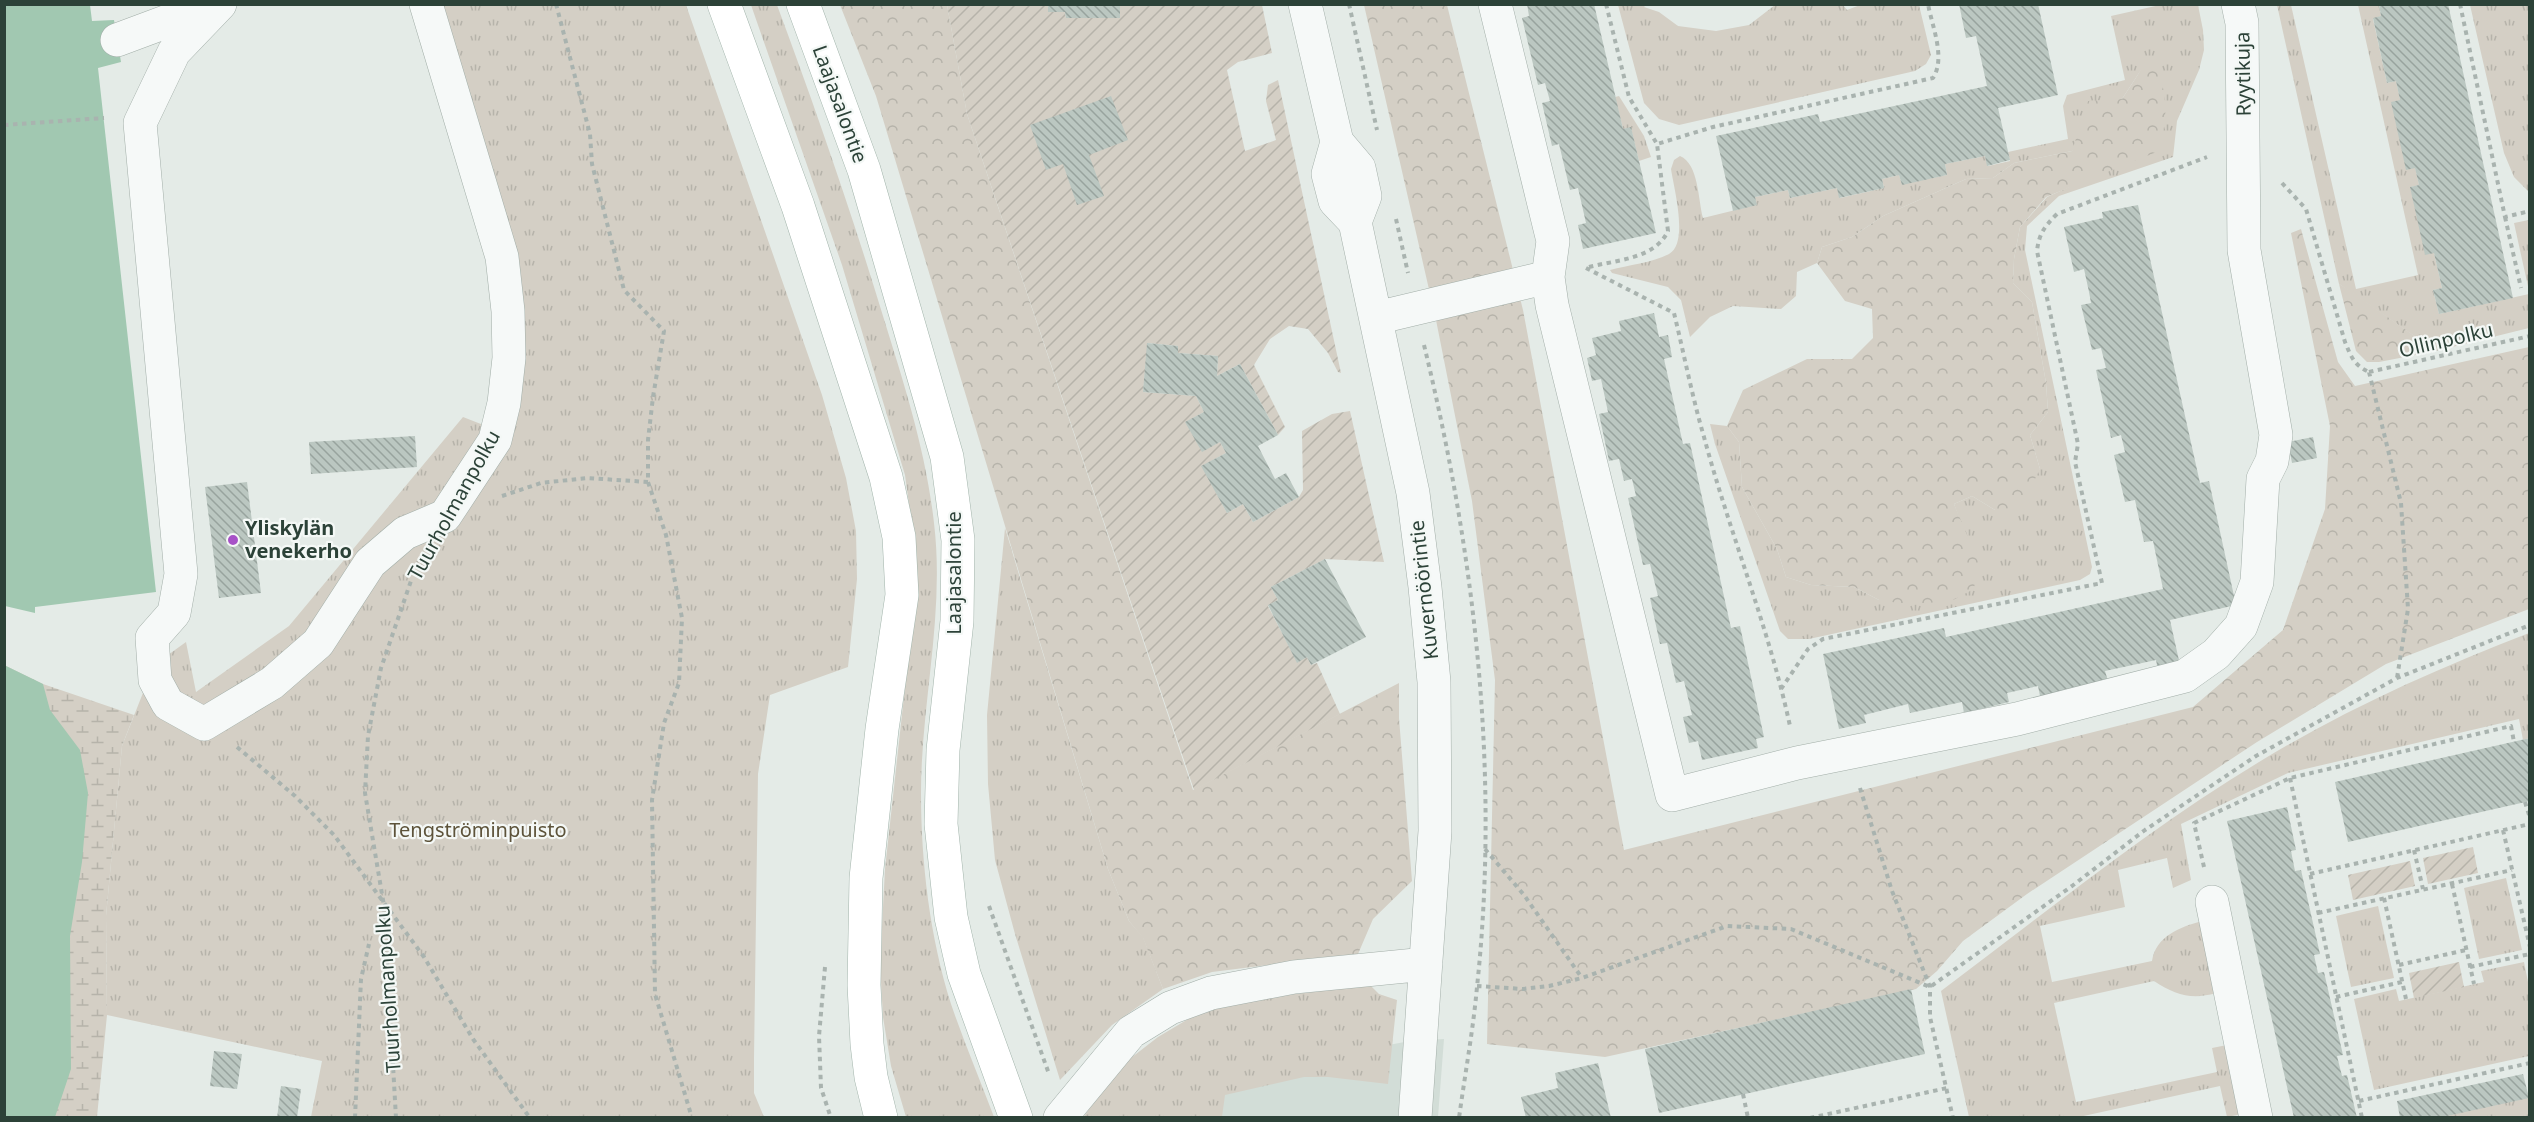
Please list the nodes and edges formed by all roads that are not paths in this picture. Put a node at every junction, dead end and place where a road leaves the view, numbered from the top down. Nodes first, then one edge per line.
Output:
1 (192, 4) edge
2 (220, 4) edge
3 (426, 4) edge
4 (724, 4) edge
5 (803, 4) edge
6 (1305, 4) edge
7 (1495, 4) edge
8 (2238, 4) edge
9 (117, 40) dead end
10 (1548, 277) junction
11 (1376, 318) junction
12 (2212, 902) road end
13 (1426, 964) junction
14 (1061, 1115) edge
15 (881, 1118) edge
16 (1016, 1118) edge
17 (1415, 1118) edge
18 (2256, 1118) edge

1 - 9 street
2 - 3 street, Tuurholmanpolku
4 - 15 main road
5 - 16 main road, Laajasalontie
6 - 11 street, Kuvernöörintie
7 - 10 street
8 - 10 street, Ryytikuja
10 - 11 street
11 - 13 street, Kuvernöörintie
12 - 18 street
13 - 14 street
13 - 17 street, Kuvernöörintie

